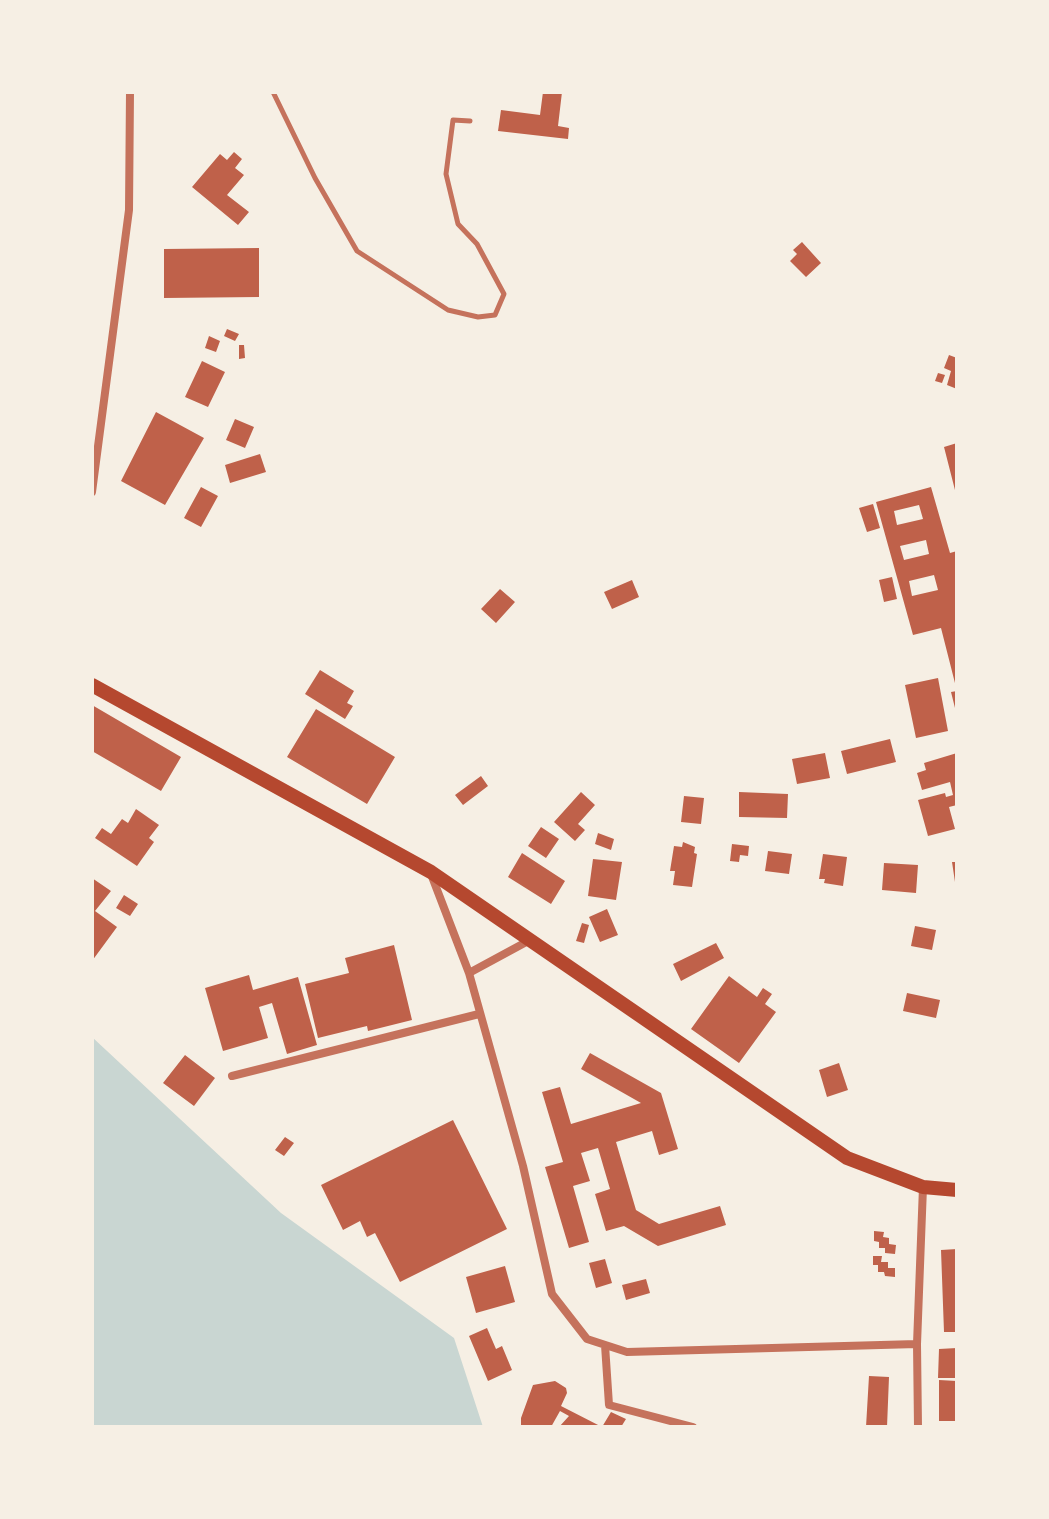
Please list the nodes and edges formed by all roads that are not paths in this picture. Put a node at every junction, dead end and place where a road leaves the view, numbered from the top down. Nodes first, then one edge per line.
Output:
1 (130, 92) edge
2 (273, 92) edge
3 (470, 121) dead end
4 (94, 470) edge
5 (92, 492) edge
6 (92, 685) edge
7 (431, 872) junction
8 (531, 940) junction
9 (469, 973) junction
10 (479, 1014) junction
11 (232, 1076) dead end
12 (923, 1187) junction
13 (957, 1190) edge
14 (917, 1344) junction
15 (605, 1345) junction
16 (693, 1427) edge
17 (918, 1427) edge

1 - 4 street
2 - 3 lane
4 - 5 street
6 - 7 main road
7 - 8 main road
7 - 9 street
8 - 9 street
8 - 12 main road
9 - 10 street
10 - 11 street
10 - 15 street
12 - 13 main road
12 - 14 street
14 - 15 street
14 - 17 street
15 - 16 street

